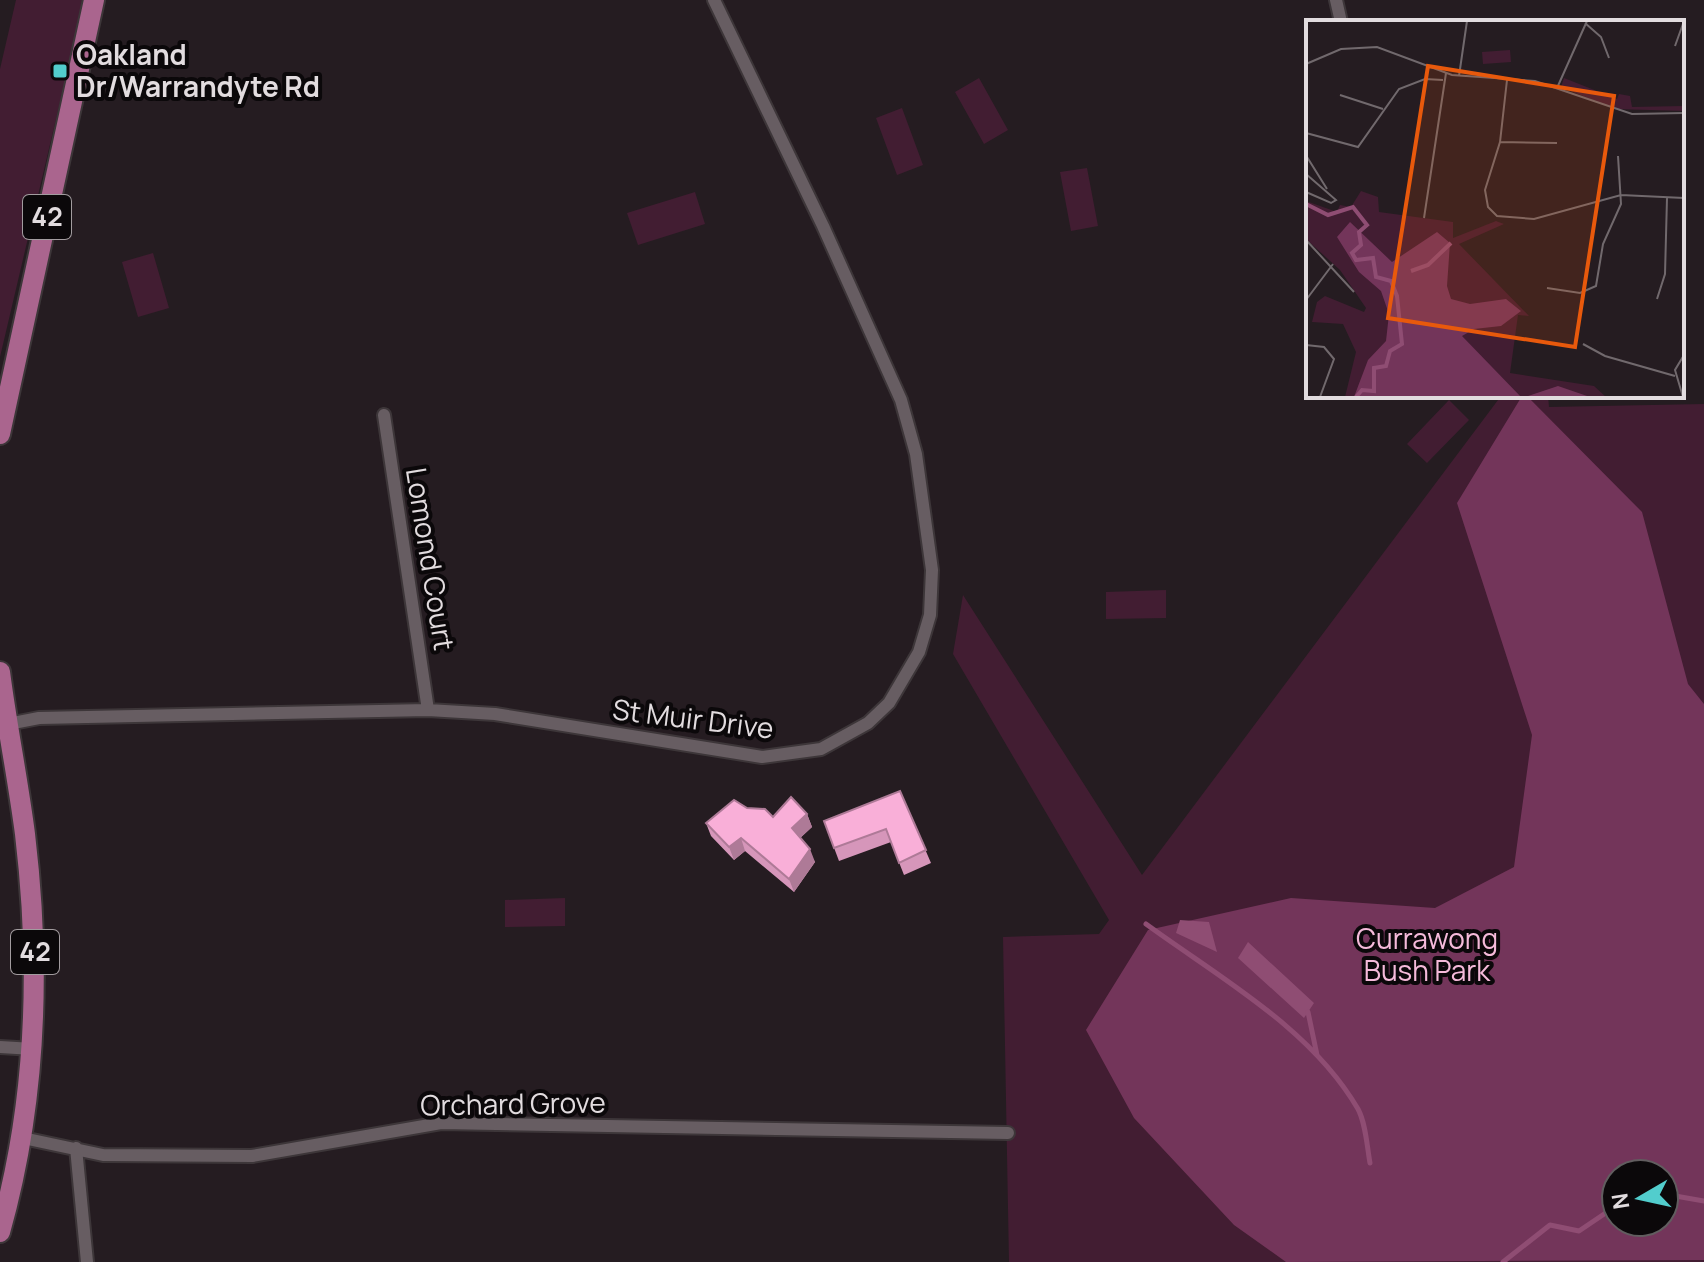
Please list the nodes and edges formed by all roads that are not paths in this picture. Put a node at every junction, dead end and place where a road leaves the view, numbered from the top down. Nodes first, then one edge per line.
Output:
1 (94, 0) edge
2 (714, 0) edge
3 (1336, 0) edge
4 (1341, 20) edge
5 (4, 384) edge
6 (384, 415) dead end
7 (0, 434) edge
8 (0, 672) edge
9 (428, 710) junction
10 (8, 724) junction
11 (0, 1047) edge
12 (33, 1049) junction
13 (1008, 1133) dead end
14 (23, 1138) junction
15 (76, 1148) junction
16 (0, 1232) edge
17 (87, 1262) edge

1 - 5 main road, 42
2 - 9 street, St Muir Drive
3 - 4 street
5 - 7 main road, 42
6 - 9 street, Lomond Court
8 - 10 main road, 42
9 - 10 street, St Muir Drive
10 - 12 main road, 42
11 - 12 street
12 - 14 main road, 42
13 - 15 street, Orchard Grove
14 - 15 street, Orchard Grove
14 - 16 main road, 42
15 - 17 street

